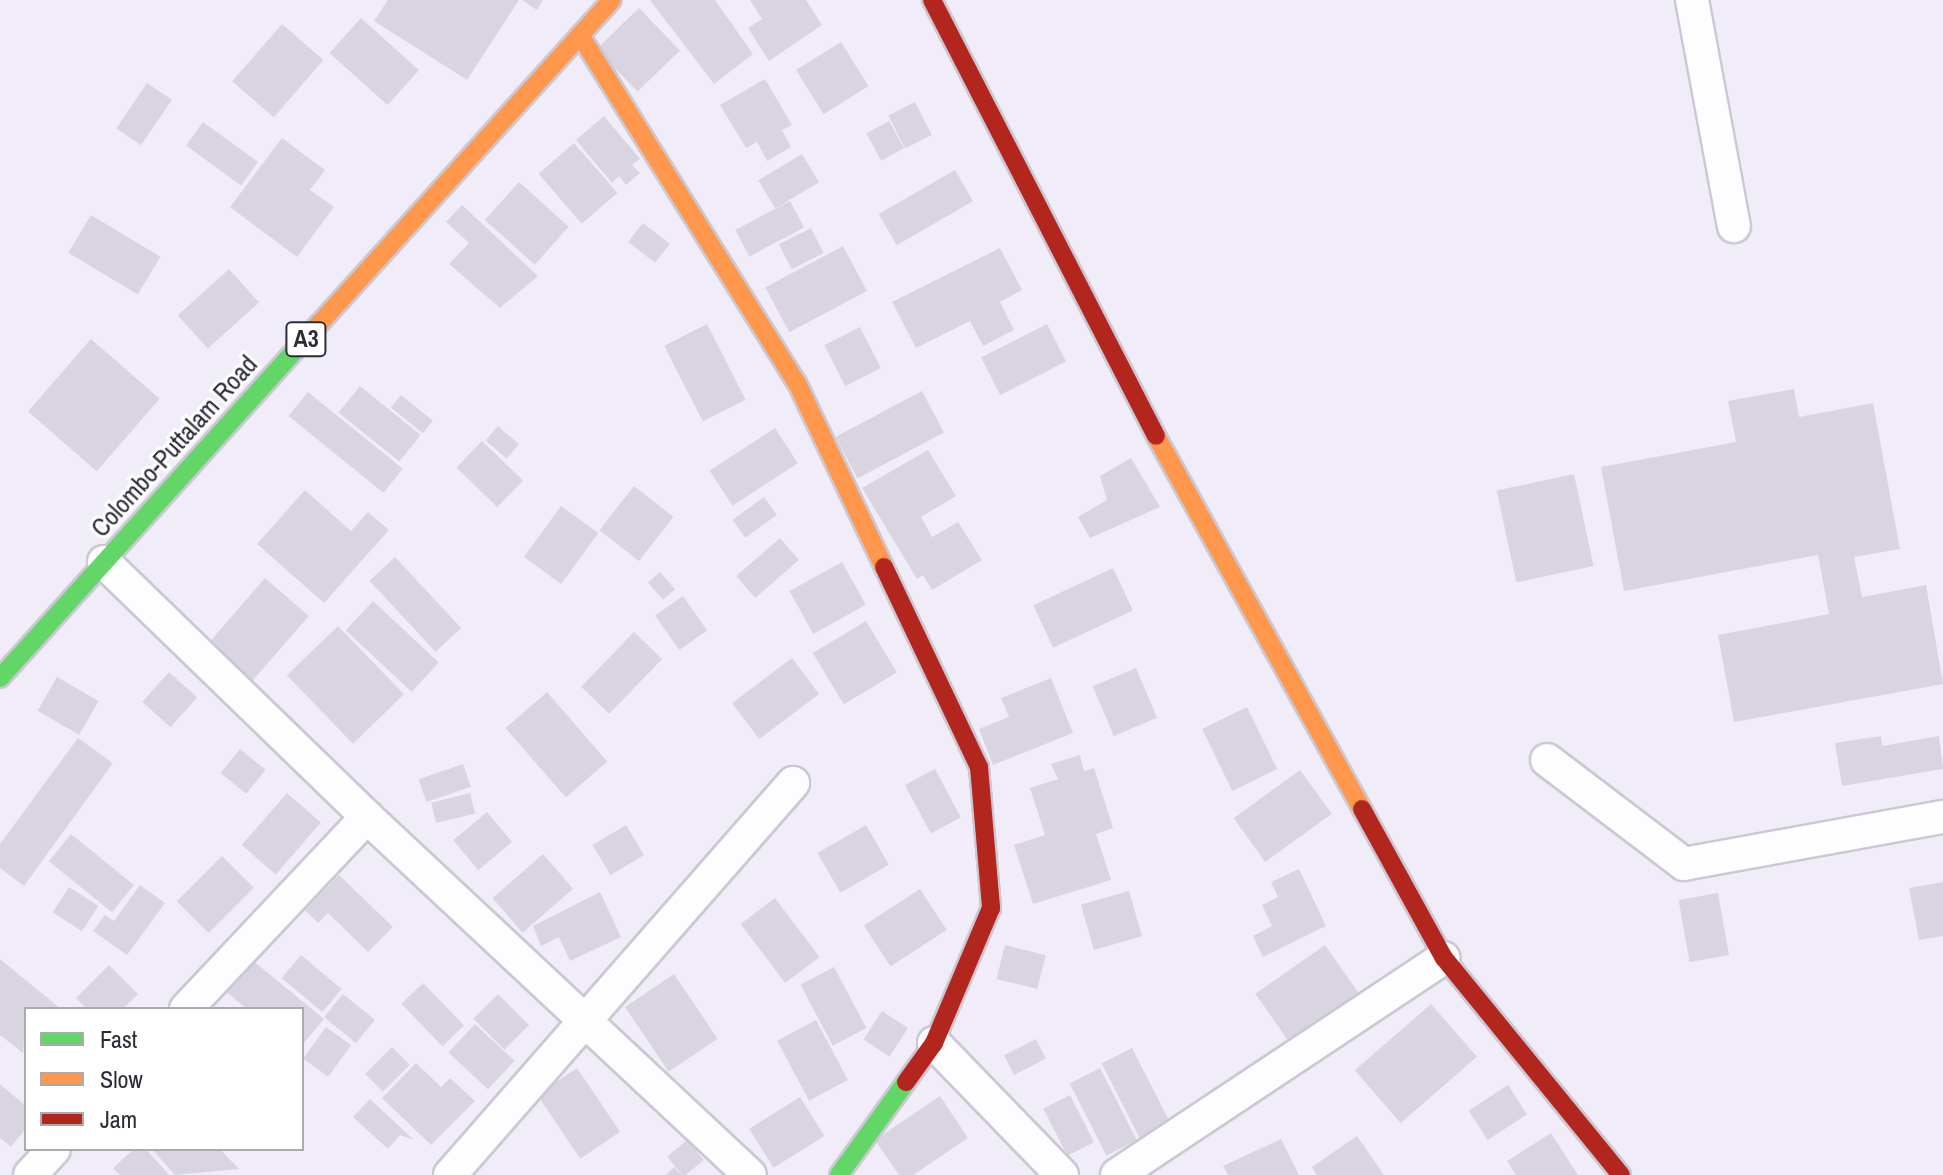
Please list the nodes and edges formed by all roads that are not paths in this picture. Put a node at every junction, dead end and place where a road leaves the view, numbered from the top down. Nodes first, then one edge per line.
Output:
1 (612, 0) edge
2 (932, 0) edge
3 (1692, 0) edge
4 (580, 35) junction
5 (1734, 226) dead end
6 (104, 562) junction
7 (0, 678) edge
8 (1547, 760) dead end
9 (793, 783) dead end
10 (367, 817) junction
11 (1943, 817) edge
12 (1444, 958) junction
13 (188, 1007) edge
14 (591, 1019) junction
15 (934, 1043) junction
16 (52, 1151) edge
17 (30, 1175) edge
18 (450, 1175) edge
19 (750, 1175) edge
20 (839, 1175) edge
21 (1062, 1175) edge
22 (1117, 1175) edge
23 (1621, 1175) edge

1 - 4 main road, Colombo-Puttalam Road / A3
2 - 12 main road
3 - 5 street
4 - 6 main road, Colombo-Puttalam Road / A3
4 - 15 main road
6 - 7 main road, Colombo-Puttalam Road / A3
6 - 10 street
8 - 11 street
9 - 14 street
10 - 13 street
10 - 14 street
12 - 22 street
12 - 23 main road
14 - 18 street
14 - 19 street
15 - 20 main road
15 - 21 street
16 - 17 street

